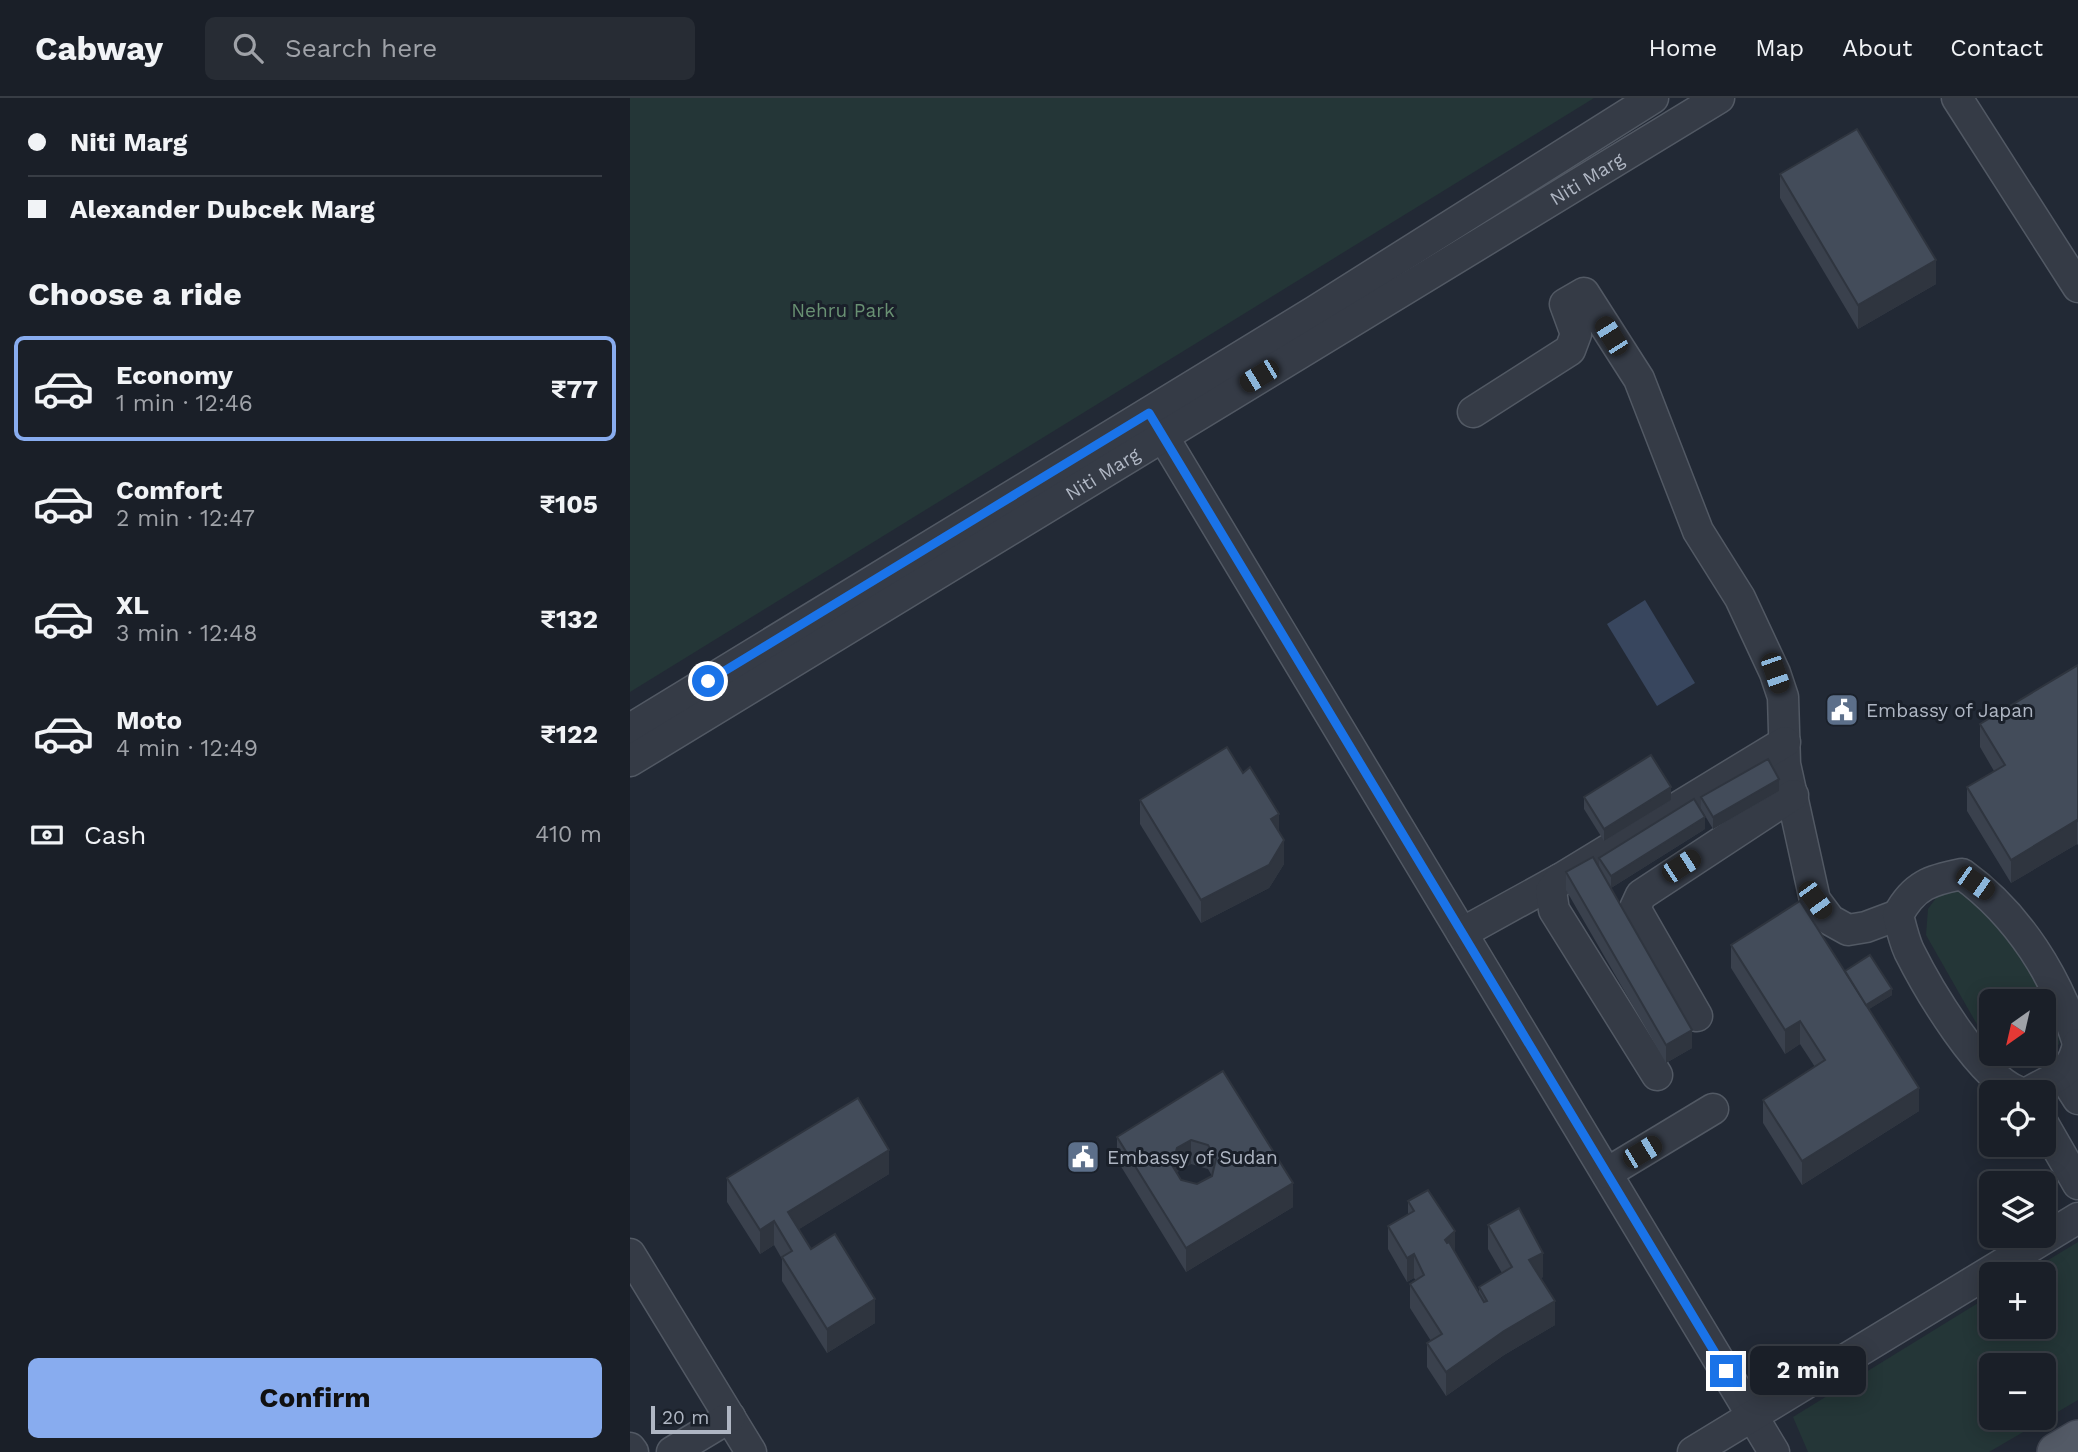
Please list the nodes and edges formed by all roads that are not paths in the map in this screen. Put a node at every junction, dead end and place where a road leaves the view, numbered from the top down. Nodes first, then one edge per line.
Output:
1 (1653, 98) edge
2 (1719, 98) edge
3 (1957, 98) edge
4 (2078, 287) edge
5 (1473, 412) dead end
6 (1155, 425) junction
7 (630, 729) edge
8 (1785, 742) junction
9 (630, 761) edge
10 (1793, 795) junction
11 (1560, 879) junction
12 (1898, 915) junction
13 (1462, 933) junction
14 (2070, 996) edge
15 (1698, 1016) dead end
16 (2078, 1043) edge
17 (1657, 1074) dead end
18 (2062, 1074) junction
19 (2001, 1080) edge
20 (2051, 1080) edge
21 (2078, 1099) edge
22 (1713, 1108) dead end
23 (2056, 1146) edge
24 (1607, 1173) junction
25 (2078, 1184) edge
26 (2078, 1218) edge
27 (630, 1254) edge
28 (730, 1416) junction
29 (1753, 1416) junction
30 (2078, 1439) edge
31 (672, 1452) edge
32 (751, 1452) edge
33 (1693, 1452) edge
34 (1774, 1452) edge
35 (2056, 1452) edge

1 - 6 street, Niti Marg
2 - 6 street, Niti Marg
3 - 4 street
5 - 8 street
6 - 7 street, Niti Marg
6 - 9 street, Niti Marg
6 - 13 street
8 - 10 street
8 - 11 street
10 - 12 street
10 - 15 street
11 - 13 street
11 - 17 street
12 - 14 street
12 - 19 street
13 - 24 street
14 - 16 street
16 - 18 street
18 - 20 street
18 - 21 street
22 - 24 street
23 - 25 street
24 - 29 street
26 - 29 street
27 - 28 street
28 - 31 street
28 - 32 street
29 - 33 street
29 - 34 street
30 - 35 main road

